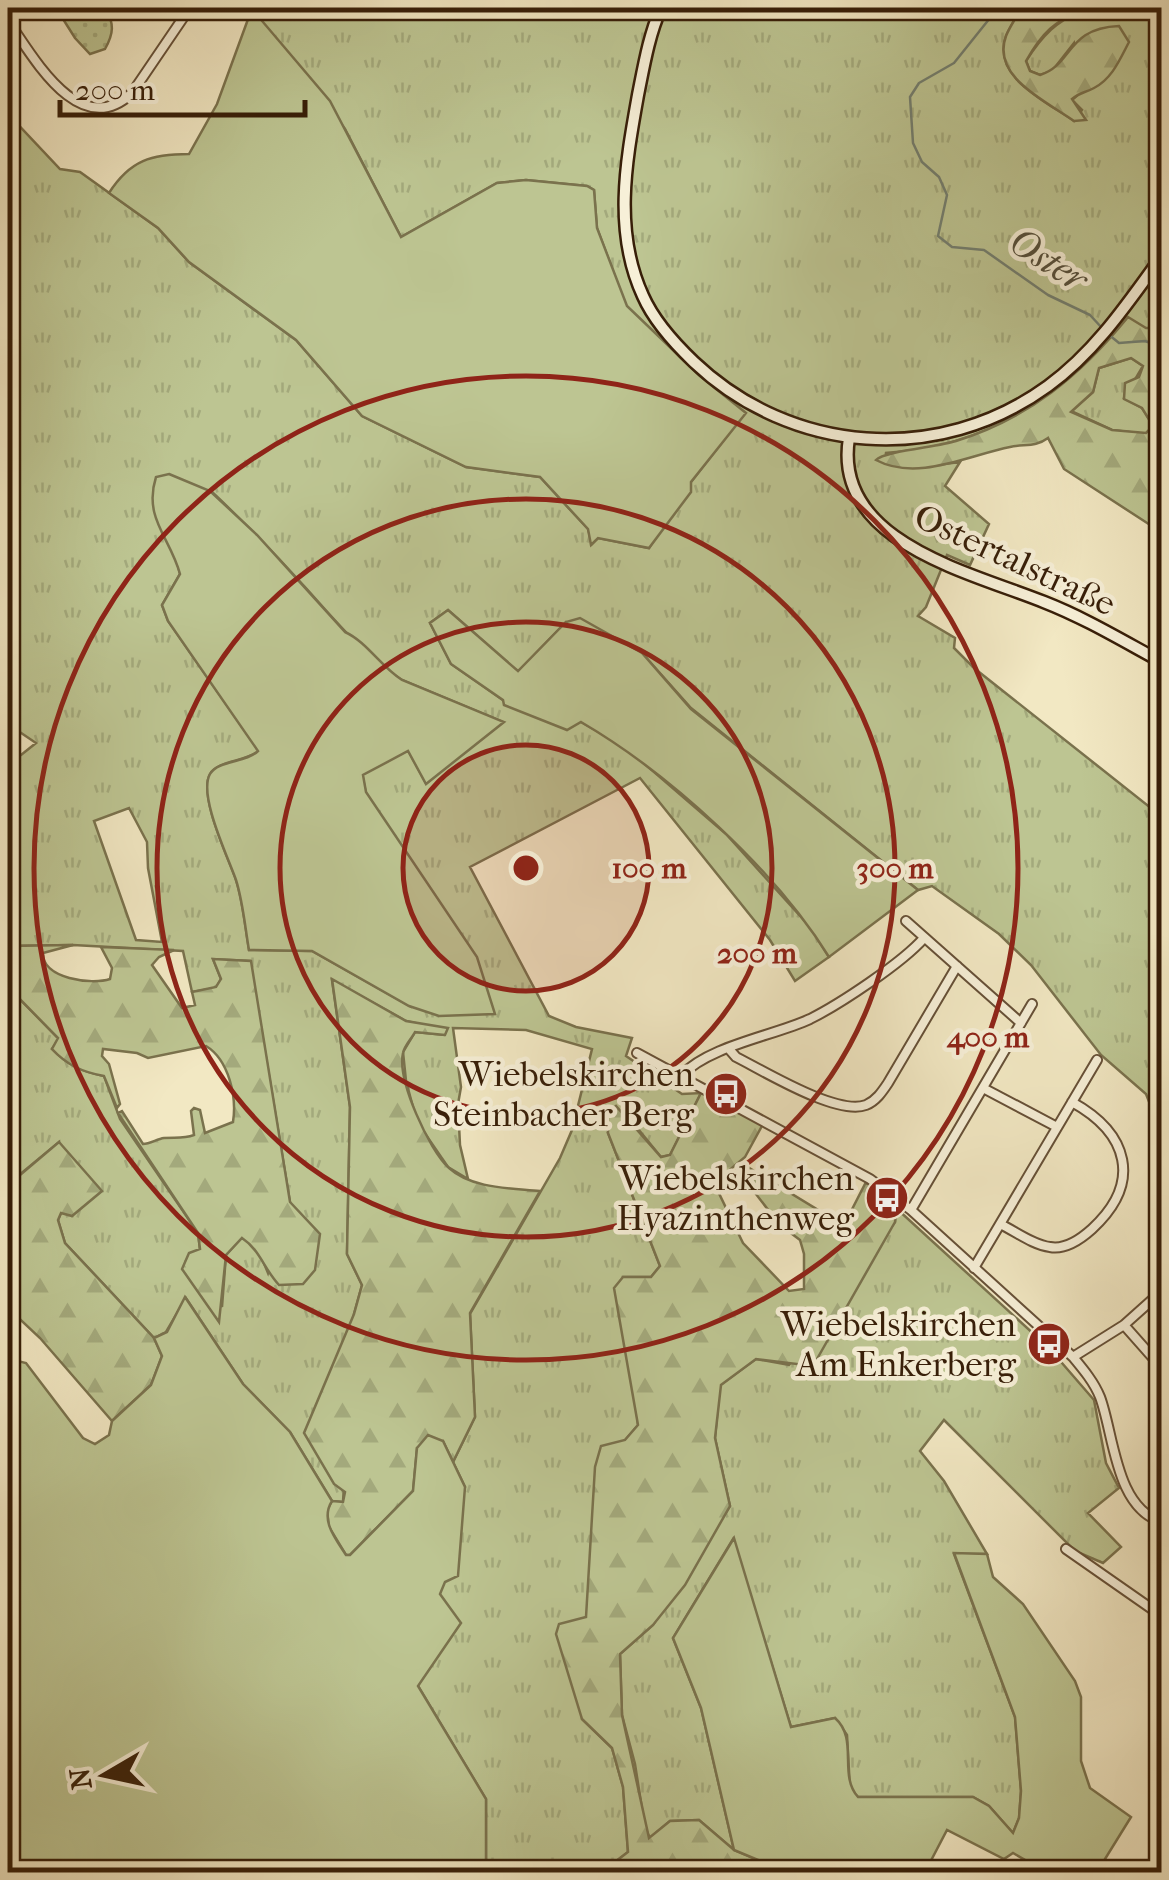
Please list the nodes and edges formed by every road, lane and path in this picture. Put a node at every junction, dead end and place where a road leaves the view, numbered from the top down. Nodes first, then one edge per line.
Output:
1 (168, 8) edge
2 (661, 8) edge
3 (8, 20) edge
4 (1162, 256) edge
5 (848, 438) junction
6 (1162, 662) edge
7 (906, 921) dead end
8 (924, 938) junction
9 (957, 966) junction
10 (1032, 1004) dead end
11 (1021, 1023) junction
12 (729, 1049) junction
13 (637, 1053) dead end
14 (1097, 1060) dead end
15 (682, 1074) junction
16 (982, 1088) junction
17 (1072, 1102) junction
18 (1056, 1128) junction
19 (911, 1210) junction
20 (1000, 1224) junction
21 (974, 1268) junction
22 (1162, 1291) edge
23 (1124, 1325) junction
24 (1073, 1357) junction
25 (1162, 1368) edge
26 (1162, 1522) edge
27 (1066, 1549) dead end
28 (1162, 1616) edge
29 (1162, 1708) edge
30 (1162, 1747) edge

1 - 3 street
2 - 5 main road
4 - 5 main road
5 - 6 main road, Ostertalstraße
7 - 8 street
8 - 9 street
8 - 12 street
9 - 11 street
9 - 12 street
10 - 11 street
11 - 16 street
12 - 15 street
13 - 15 street
14 - 17 street
15 - 19 street
16 - 18 street
16 - 19 street
17 - 18 street
17 - 20 street
18 - 20 street
19 - 21 street
20 - 21 street
21 - 24 street
22 - 23 street
23 - 24 street
23 - 25 street
24 - 26 street
27 - 28 street
29 - 30 street

